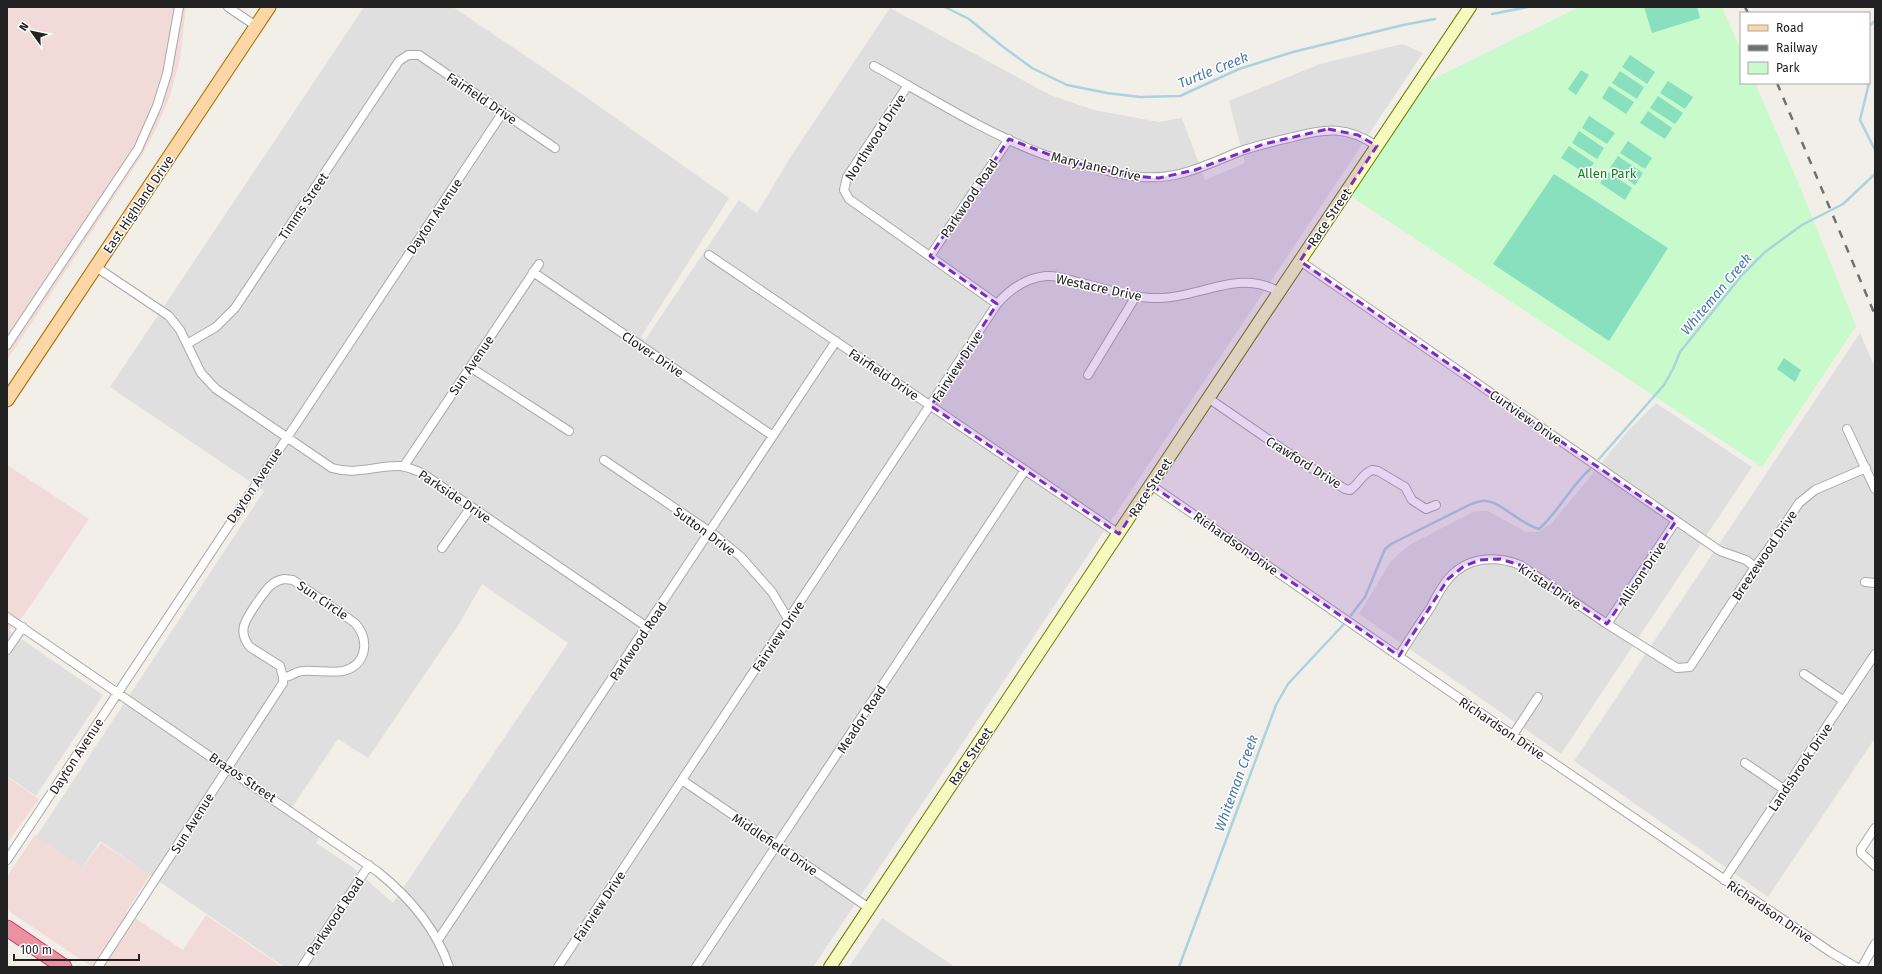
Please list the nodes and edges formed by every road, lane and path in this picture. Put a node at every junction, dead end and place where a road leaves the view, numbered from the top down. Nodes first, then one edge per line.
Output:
1 (179, 7) edge
2 (228, 7) edge
3 (1470, 7) edge
4 (264, 8) edge
5 (256, 26) junction
6 (408, 55) joint
7 (874, 66) dead end
8 (908, 85) junction
9 (503, 112) junction
10 (1009, 139) junction
11 (1377, 146) junction
12 (555, 148) dead end
13 (709, 255) dead end
14 (930, 256) junction
15 (1300, 261) junction
16 (539, 264) dead end
17 (96, 267) junction
18 (533, 272) junction
19 (1279, 292) junction
20 (1136, 296) junction
21 (997, 304) junction
22 (836, 341) junction
23 (187, 344) junction
24 (7, 345) edge
25 (470, 367) junction
26 (1088, 375) dead end
27 (1208, 398) junction
28 (7, 400) edge
29 (931, 406) junction
30 (1848, 429) dead end
31 (569, 431) dead end
32 (773, 436) junction
33 (286, 437) junction
34 (604, 460) dead end
35 (404, 466) junction
36 (1866, 468) junction
37 (1025, 470) junction
38 (1151, 485) junction
39 (1875, 489) edge
40 (1436, 505) dead end
41 (471, 507) junction
42 (1676, 521) junction
43 (709, 532) junction
44 (1119, 534) junction
45 (442, 548) dead end
46 (1755, 567) junction
47 (1865, 582) dead end
48 (1875, 583) edge
49 (7, 617) edge
50 (788, 619) junction
51 (1607, 624) junction
52 (23, 627) junction
53 (647, 627) junction
54 (7, 650) edge
55 (1875, 654) edge
56 (1399, 656) junction
57 (1685, 668) joint
58 (1804, 674) dead end
59 (283, 677) junction
60 (117, 692) junction
61 (1538, 697) dead end
62 (1844, 701) junction
63 (1513, 735) junction
64 (1745, 763) dead end
65 (228, 767) junction
66 (682, 780) junction
67 (1785, 790) junction
68 (1875, 828) edge
69 (777, 846) junction
70 (7, 860) edge
71 (369, 865) junction
72 (1875, 866) edge
73 (1724, 880) junction
74 (869, 908) junction
75 (7, 928) edge
76 (438, 940) junction
77 (1875, 944) edge
78 (833, 966) edge
79 (64, 967) edge
80 (98, 967) edge
81 (302, 967) edge
82 (449, 967) edge
83 (558, 967) edge
84 (696, 967) edge
85 (1856, 967) edge
86 (1862, 967) edge

1 - 24 street
2 - 5 street
3 - 11 street, Race Street
4 - 5 main road, East Highland Drive
5 - 17 main road, East Highland Drive
6 - 9 street, Fairfield Drive
6 - 23 street, Timms Street
7 - 8 street, Mary Jane Drive
8 - 10 street, Mary Jane Drive
8 - 14 street, Northwood Drive
9 - 12 street, Fairfield Drive
9 - 33 street, Dayton Avenue
10 - 11 street, Mary Jane Drive
10 - 14 street, Parkwood Road
11 - 15 street, Race Street
13 - 22 street, Fairfield Drive
14 - 21 street
15 - 19 street, Race Street
15 - 42 street, Curtview Drive
16 - 18 street, Sun Avenue
17 - 23 street, Parkside Drive
17 - 28 main road, East Highland Drive
18 - 25 street, Sun Avenue
18 - 32 street, Clover Drive
19 - 20 street, Westacre Drive
19 - 27 street, Race Street
20 - 21 street, Westacre Drive
20 - 26 street
21 - 29 street, Fairview Drive
22 - 29 street, Fairfield Drive
22 - 32 street, Parkwood Road
23 - 33 street, Parkside Drive
25 - 31 street
25 - 35 street, Sun Avenue
27 - 38 street, Race Street
27 - 40 street, Crawford Drive
29 - 37 street, Fairfield Drive
29 - 50 street, Fairview Drive
30 - 36 street
32 - 43 street, Parkwood Road
33 - 35 street, Parkside Drive
33 - 60 street, Dayton Avenue
34 - 43 street, Sutton Drive
35 - 41 street, Parkside Drive
36 - 39 street
36 - 46 street, Breezewood Drive
37 - 44 street, Fairfield Drive
37 - 69 street, Meador Road
38 - 44 street, Race Street
38 - 56 street, Richardson Drive
41 - 45 street
41 - 53 street, Parkside Drive
42 - 46 street, Curtview Drive
42 - 51 street, Allison Drive
43 - 50 street, Sutton Drive
43 - 53 street, Parkwood Road
44 - 74 street, Race Street
46 - 57 street, Breezewood Drive
47 - 48 street
49 - 52 street, Brazos Street
50 - 66 street, Fairview Drive
51 - 56 street, Kristal Drive
51 - 57 street, Kristal Drive
52 - 54 street
52 - 60 street, Brazos Street
53 - 76 street, Parkwood Road
55 - 62 street, Landsbrook Drive
56 - 63 street, Richardson Drive
58 - 62 street
59 - 59 street, Sun Circle
59 - 65 street, Sun Avenue
60 - 65 street, Brazos Street
60 - 70 street, Dayton Avenue
61 - 63 street
62 - 67 street, Landsbrook Drive
63 - 73 street, Richardson Drive
64 - 67 street
65 - 71 street, Brazos Street
65 - 80 street, Sun Avenue
66 - 69 street, Middlefield Drive
66 - 83 street, Fairview Drive
67 - 73 street, Landsbrook Drive
68 - 72 street
69 - 74 street, Middlefield Drive
69 - 84 street, Meador Road
71 - 76 street, Brazos Street
71 - 81 street, Parkwood Road
73 - 85 street, Richardson Drive
74 - 78 street, Race Street
75 - 79 highway
76 - 82 street, Brazos Street
77 - 86 street

